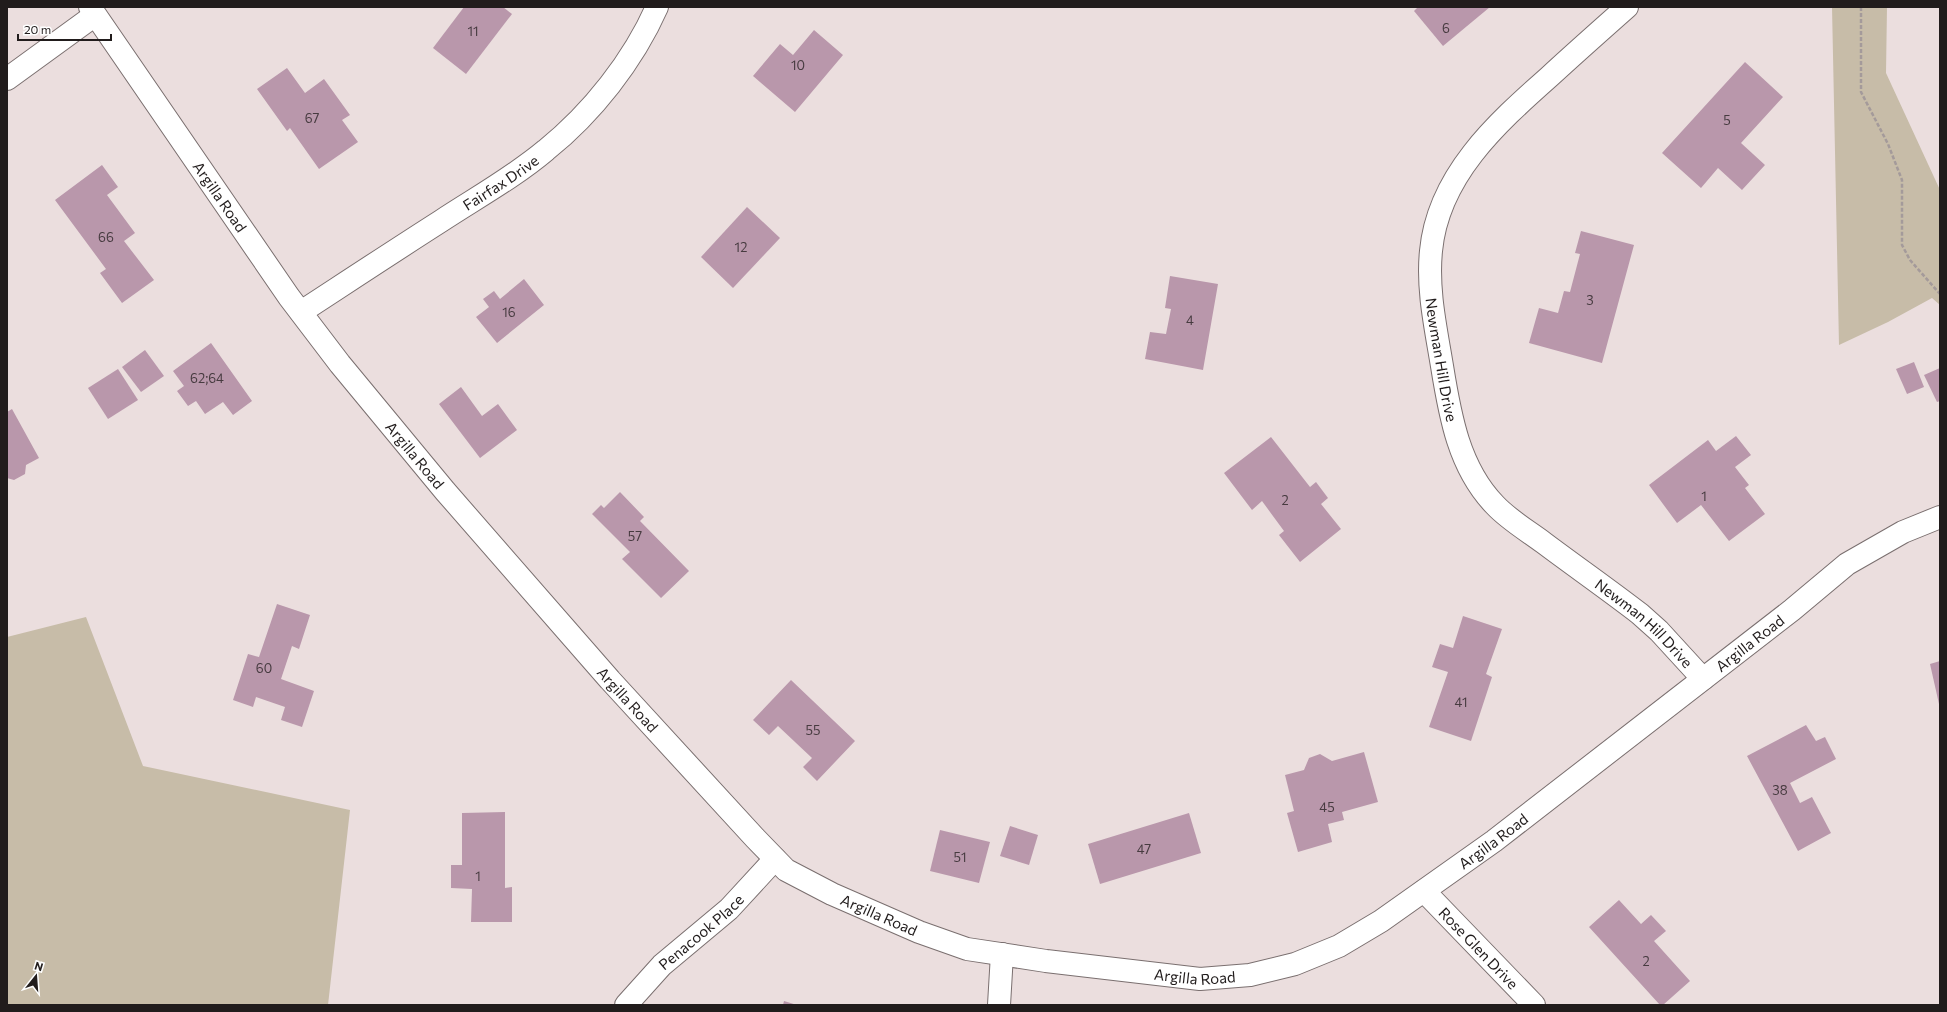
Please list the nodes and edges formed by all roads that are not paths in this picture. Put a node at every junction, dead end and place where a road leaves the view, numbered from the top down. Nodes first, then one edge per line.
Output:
1 (657, 7) edge
2 (1627, 7) edge
3 (92, 11) edge
4 (7, 79) edge
5 (301, 312) junction
6 (1940, 517) edge
7 (1703, 679) junction
8 (776, 859) junction
9 (1424, 891) junction
10 (1002, 954) junction
11 (626, 1005) edge
12 (999, 1005) edge
13 (1534, 1005) edge

1 - 5 street, Fairfax Drive
2 - 7 street, Newman Hill Drive
3 - 4 street
3 - 5 street, Argilla Road
5 - 8 street, Argilla Road
6 - 7 street, Argilla Road
7 - 9 street, Argilla Road
8 - 10 street, Argilla Road
8 - 11 street, Penacook Place
9 - 10 street, Argilla Road
9 - 13 street, Rose Glen Drive
10 - 12 street

